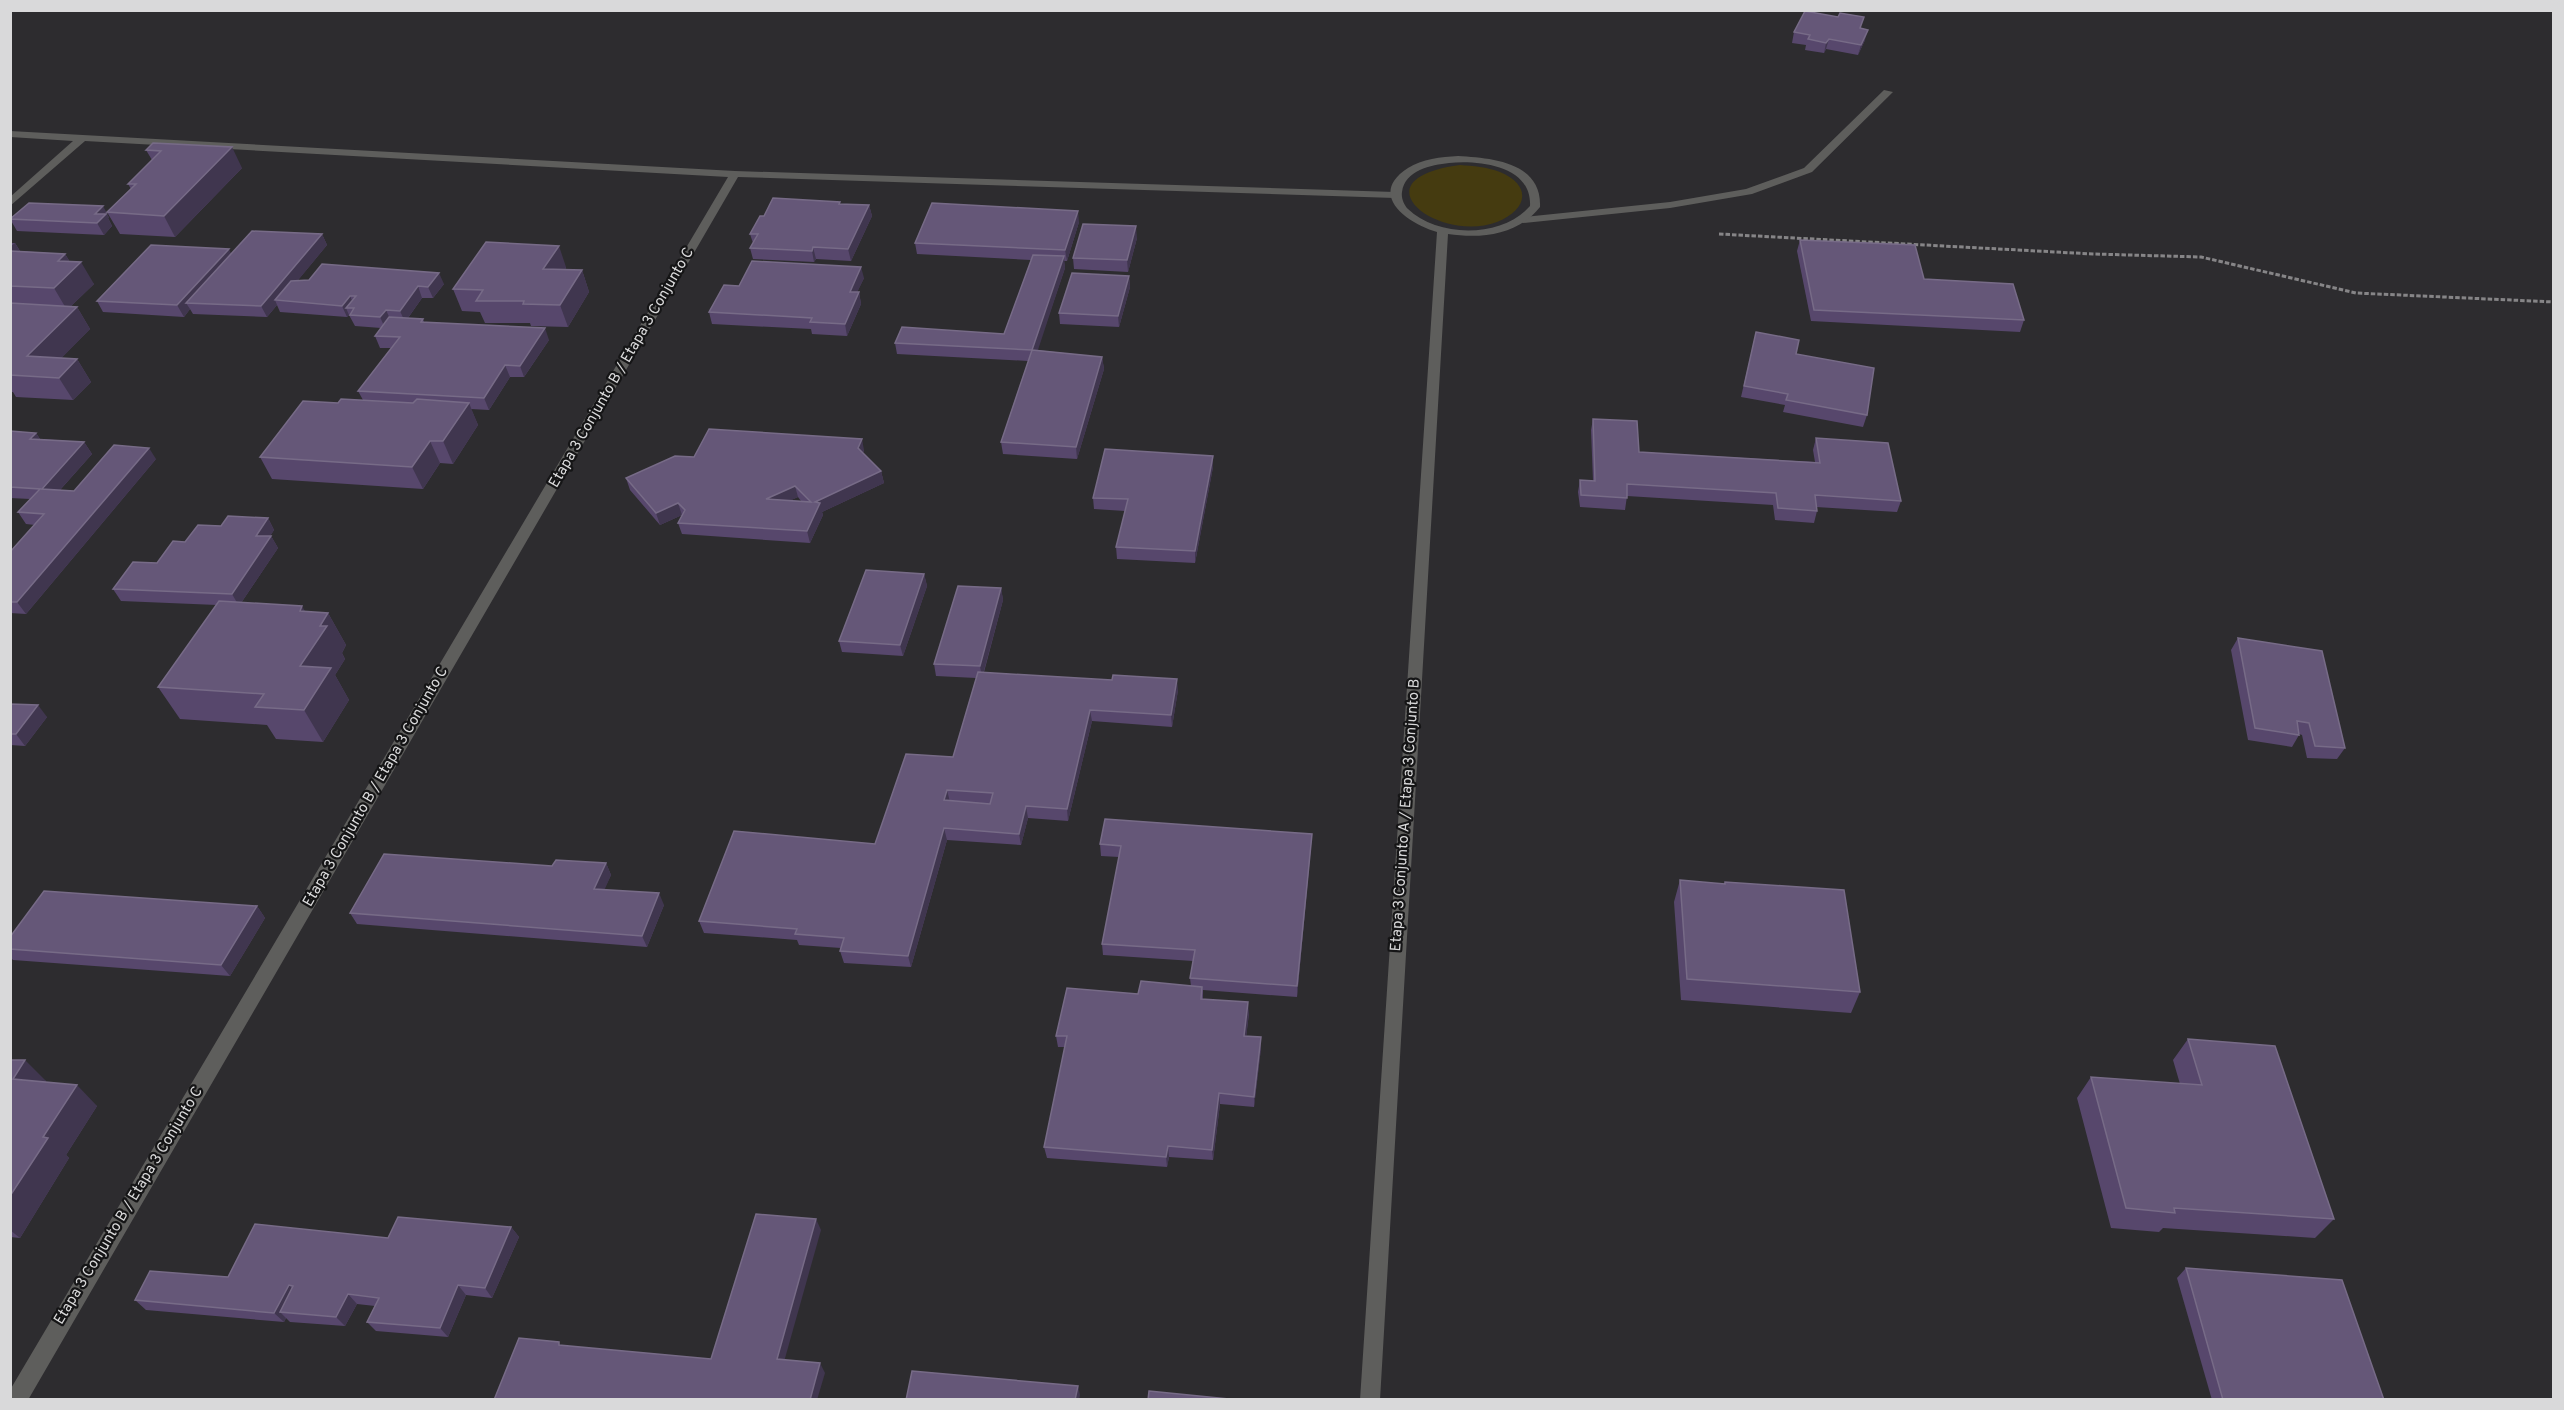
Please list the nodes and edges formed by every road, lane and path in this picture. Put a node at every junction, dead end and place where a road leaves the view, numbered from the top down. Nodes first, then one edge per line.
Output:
1 (1888, 92) dead end
2 (10, 134) edge
3 (82, 138) junction
4 (735, 174) junction
5 (1395, 195) junction
6 (10, 203) edge
7 (1670, 205) junction
8 (1523, 220) junction
9 (1443, 230) junction
10 (2553, 303) edge
11 (16, 1400) edge
12 (1370, 1400) edge

1 - 7 street
2 - 3 street
3 - 4 street
3 - 6 street
4 - 5 street
4 - 11 street, Etapa 3 Conjunto B / Etapa 3 Conjunto C
5 - 8 street
5 - 9 street
7 - 8 street
7 - 10 path
8 - 9 street
9 - 12 street, Etapa 3 Conjunto A / Etapa 3 Conjunto B

